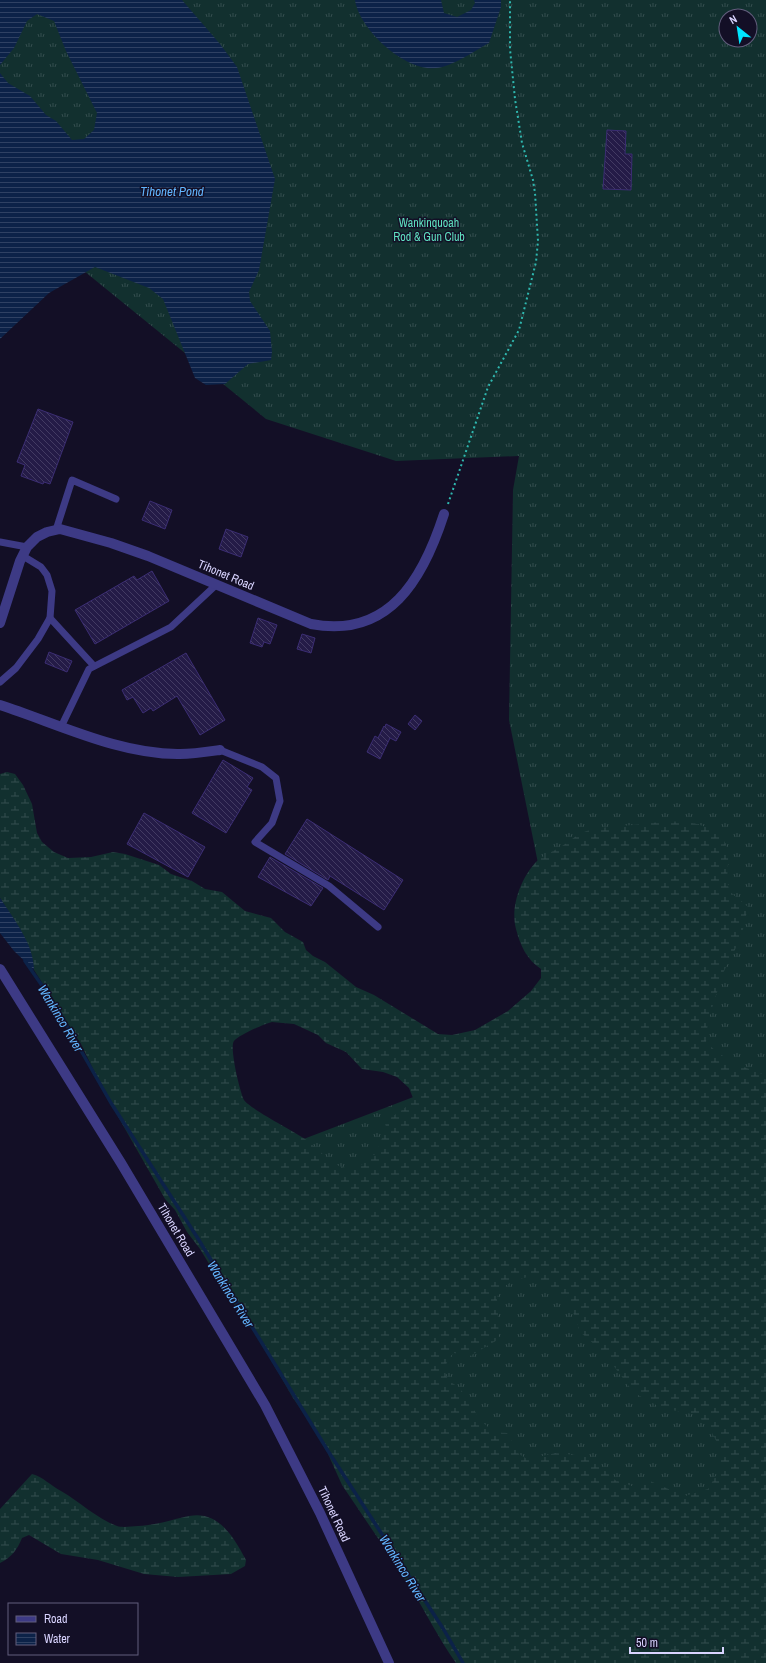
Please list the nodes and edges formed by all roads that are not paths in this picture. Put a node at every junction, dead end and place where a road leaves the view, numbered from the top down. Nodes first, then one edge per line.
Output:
1 (116, 499) dead end
2 (444, 514) road end
3 (56, 530) junction
4 (0, 542) edge
5 (25, 552) junction
6 (216, 586) junction
7 (50, 618) junction
8 (0, 623) edge
9 (94, 666) junction
10 (0, 682) edge
11 (0, 705) edge
12 (61, 727) junction
13 (220, 750) joint
14 (378, 927) dead end
15 (0, 969) edge
16 (389, 1663) edge

1 - 3 lane
2 - 6 street, Tihonet Road
3 - 5 street, Tihonet Road
3 - 6 street, Tihonet Road
4 - 5 lane
5 - 7 lane
5 - 8 street
6 - 9 lane
7 - 9 lane
7 - 10 lane
9 - 12 lane
11 - 12 street
12 - 13 street
13 - 14 lane
15 - 16 street, Tihonet Road

